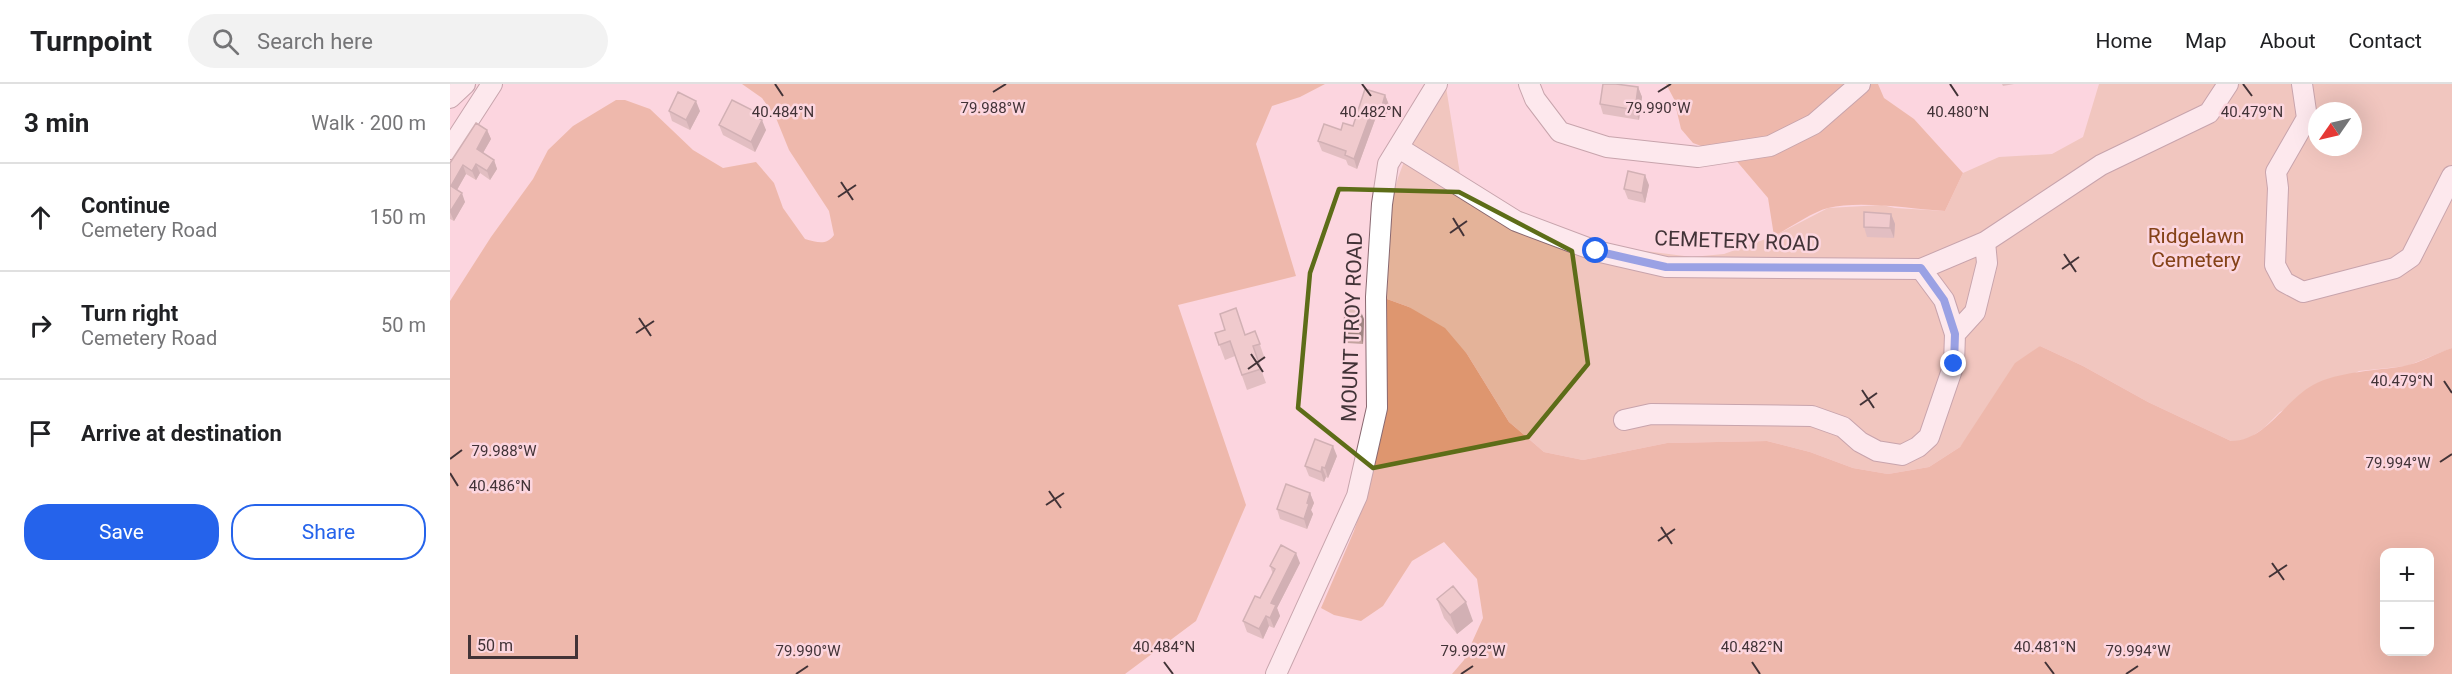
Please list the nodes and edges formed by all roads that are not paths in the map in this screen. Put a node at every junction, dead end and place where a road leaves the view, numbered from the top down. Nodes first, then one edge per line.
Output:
1 (465, 84) edge
2 (492, 84) edge
3 (1437, 84) edge
4 (1528, 84) edge
5 (1860, 84) edge
6 (2228, 84) edge
7 (2302, 84) edge
8 (450, 98) edge
9 (1399, 148) junction
10 (450, 149) edge
11 (2452, 176) edge
12 (1985, 242) junction
13 (1921, 268) junction
14 (1955, 334) junction
15 (1624, 420) dead end
16 (1276, 674) edge

1 - 8 street
2 - 10 street
3 - 9 street, MOUNT TROY ROAD
4 - 5 street
6 - 12 street, CEMETERY ROAD
7 - 11 street
9 - 13 street, CEMETERY ROAD
9 - 16 street, MOUNT TROY ROAD
12 - 13 street, CEMETERY ROAD
12 - 14 street
13 - 14 street
14 - 15 street

